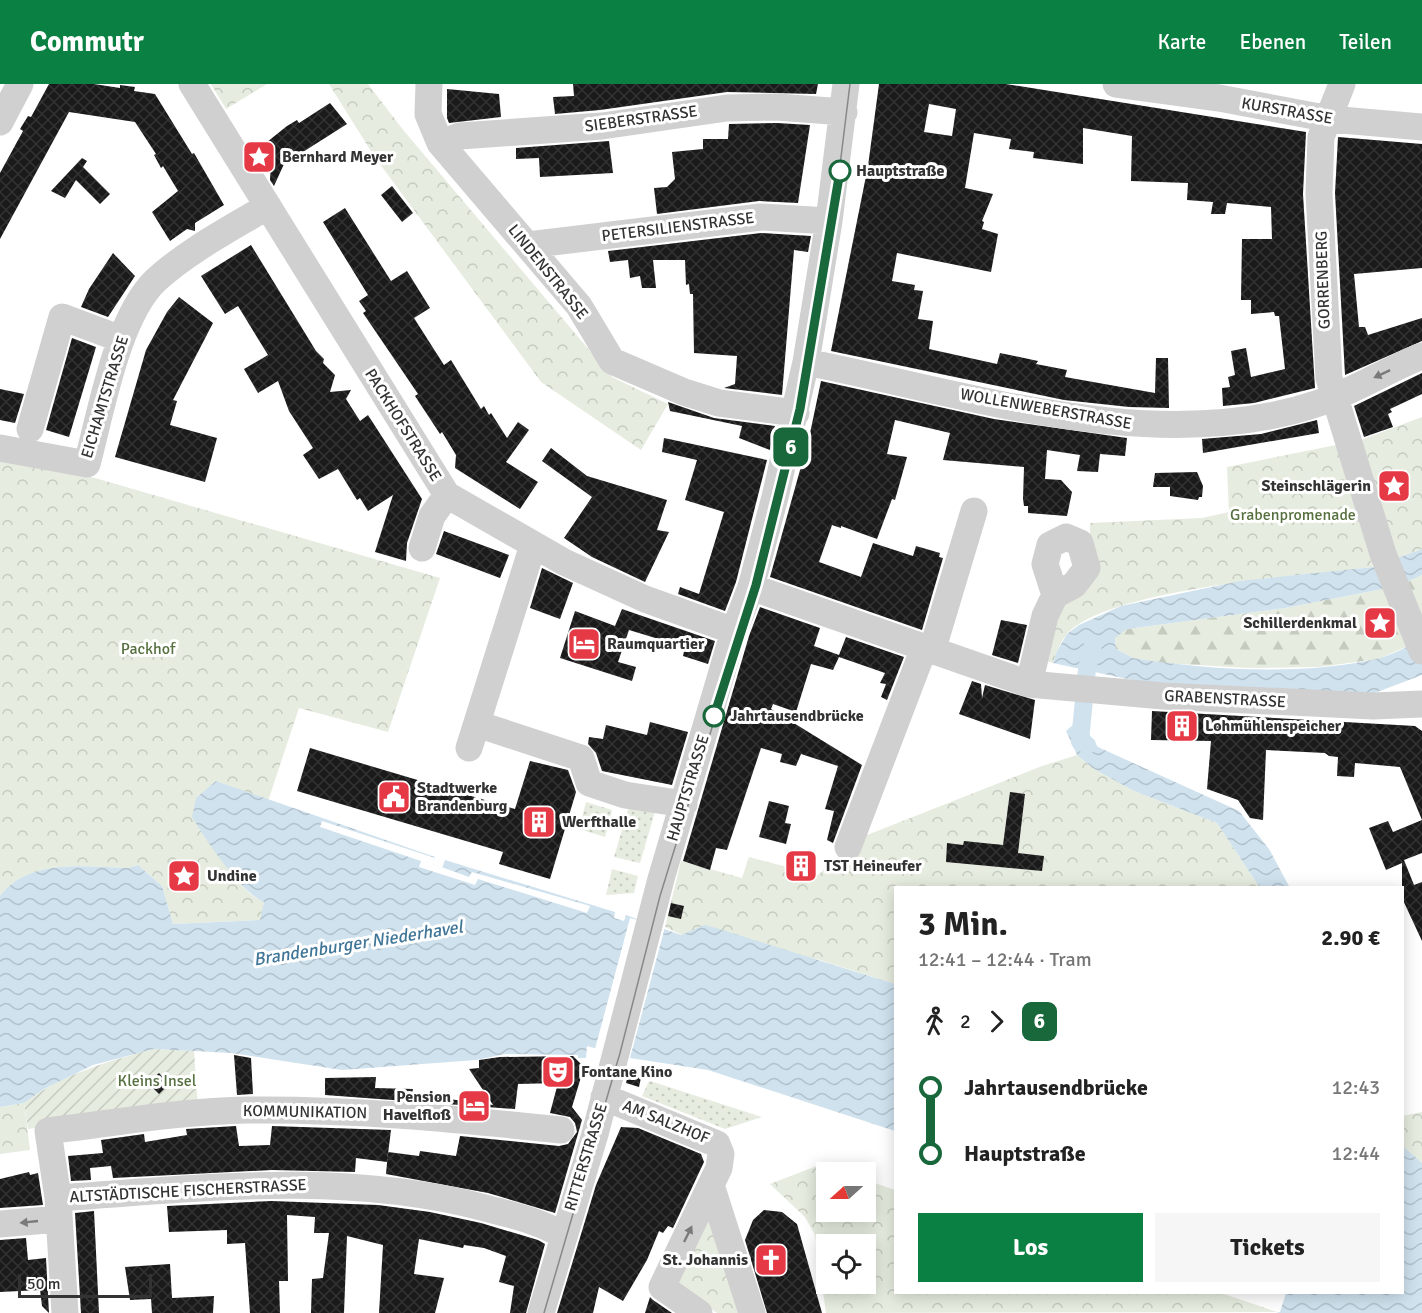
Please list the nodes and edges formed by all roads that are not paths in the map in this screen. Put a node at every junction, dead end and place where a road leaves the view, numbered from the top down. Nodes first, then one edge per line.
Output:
1 (20, 84) edge
2 (192, 84) edge
3 (429, 84) edge
4 (846, 84) edge
5 (1116, 84) edge
6 (1342, 84) edge
7 (1220, 91) edge
8 (844, 112) junction
9 (1330, 119) junction
10 (0, 122) edge
11 (1422, 127) edge
12 (440, 143) junction
13 (268, 206) junction
14 (829, 220) junction
15 (528, 245) junction
16 (121, 339) junction
17 (1422, 356) edge
18 (806, 362) junction
19 (1339, 394) junction
20 (796, 413) junction
21 (30, 429) dead end
22 (0, 448) edge
23 (447, 495) junction
24 (974, 511) dead end
25 (533, 545) junction
26 (422, 548) dead end
27 (751, 587) junction
28 (1055, 595) dead end
29 (734, 631) junction
30 (1419, 644) edge
31 (928, 650) junction
32 (1042, 685) junction
33 (1422, 704) edge
34 (684, 804) junction
35 (848, 847) dead end
36 (657, 896) joint
37 (604, 1097) junction
38 (561, 1130) dead end
39 (711, 1185) junction
40 (58, 1208) junction
41 (0, 1224) edge
42 (562, 1235) junction
43 (65, 1313) edge
44 (541, 1313) edge
45 (699, 1313) edge
46 (752, 1313) edge

1 - 10 street
2 - 13 street, PACKHOFSTRASSE
3 - 12 street, LINDENSTRASSE
4 - 8 street, HAUPTSTRASSE
5 - 7 street, KURSTRASSE
6 - 9 street, GORRENBERG
7 - 9 street, KURSTRASSE
8 - 12 street, SIEBERSTRASSE
8 - 14 street, HAUPTSTRASSE
9 - 11 street, KURSTRASSE
9 - 19 street, GORRENBERG
12 - 15 street, LINDENSTRASSE
13 - 16 street, EICHAMTSTRASSE
13 - 23 street, PACKHOFSTRASSE
14 - 15 street, PETERSILIENSTRASSE
14 - 18 street, HAUPTSTRASSE
15 - 20 street, LINDENSTRASSE
16 - 21 street
16 - 22 street, EICHAMTSTRASSE
17 -> 19 street, WOLLENWEBERSTRASSE
18 - 19 street, WOLLENWEBERSTRASSE
18 - 20 street, HAUPTSTRASSE
19 - 30 street, GORRENBERG
20 - 27 street, HAUPTSTRASSE
23 - 25 street, PACKHOFSTRASSE
23 - 26 street
24 - 31 street
25 - 29 street, PACKHOFSTRASSE
25 - 34 street
27 - 29 street, HAUPTSTRASSE
27 - 31 street, GRABENSTRASSE
28 - 32 street
29 - 34 street, HAUPTSTRASSE
31 - 32 street, GRABENSTRASSE
31 - 35 street
32 - 33 street, GRABENSTRASSE
34 - 36 street, HAUPTSTRASSE
36 - 37 street, RITTERSTRASSE
37 - 39 street, AM SALZHOF
37 - 42 street, RITTERSTRASSE
38 - 40 street, KOMMUNIKATION
45 -> 39 street
39 - 46 street
40 -> 41 street, ALTSTÄDTISCHE FISCHERSTRASSE
40 - 42 street, ALTSTÄDTISCHE FISCHERSTRASSE
40 - 43 street
42 - 44 street, RITTERSTRASSE

